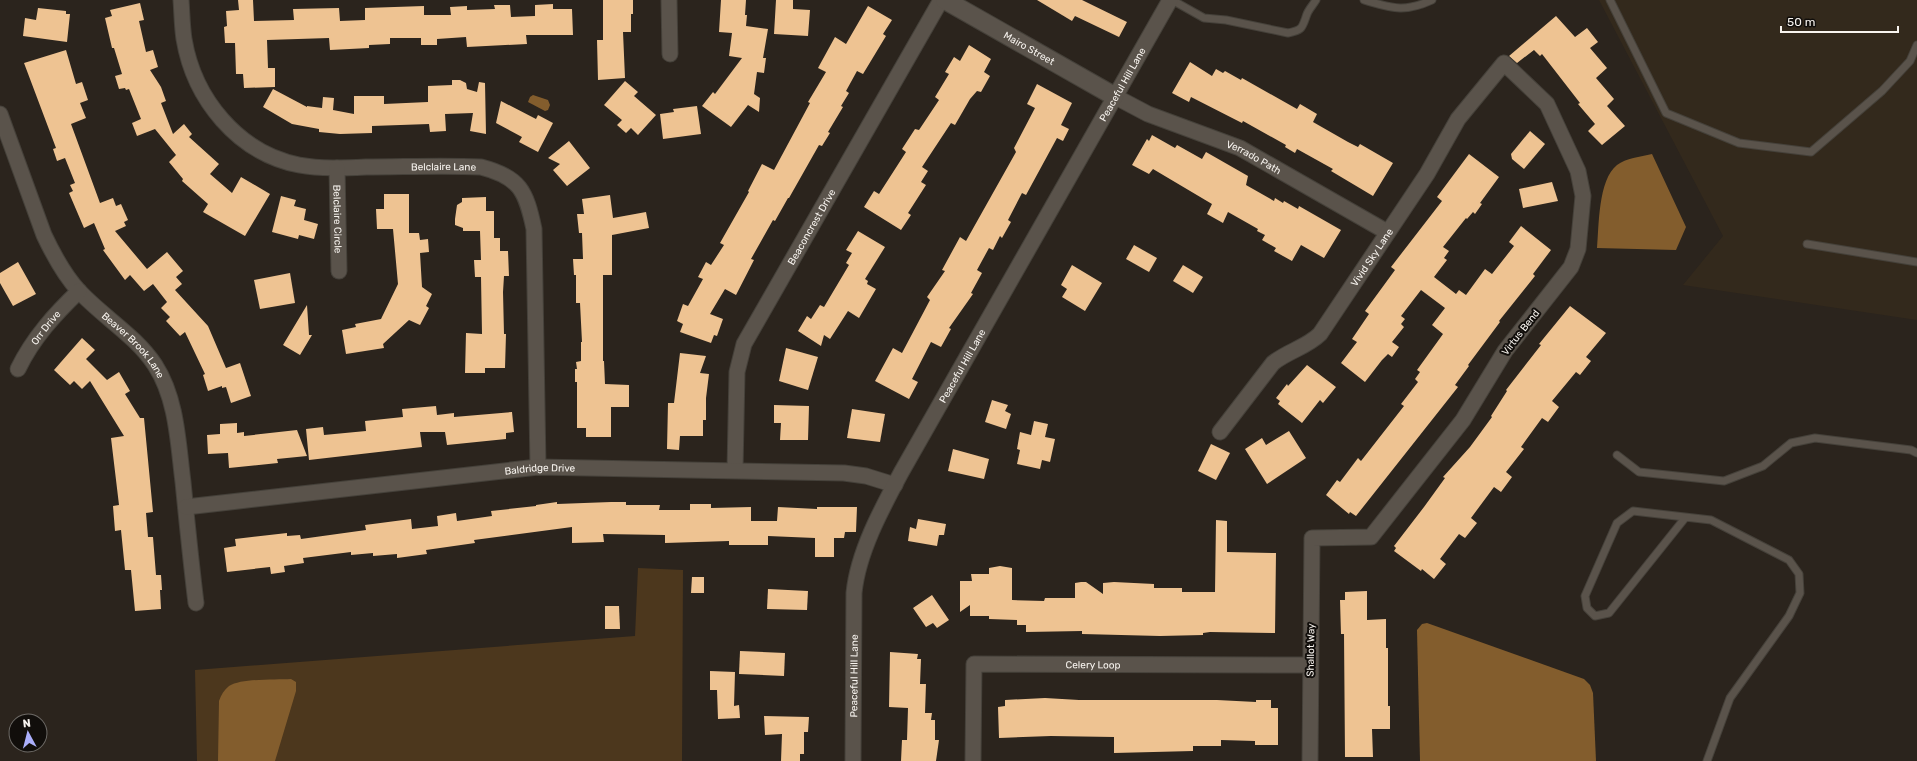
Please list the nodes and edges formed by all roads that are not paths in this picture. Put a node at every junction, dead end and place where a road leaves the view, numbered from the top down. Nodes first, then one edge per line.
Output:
1 (181, 0) edge
2 (669, 0) edge
3 (941, 0) edge
4 (945, 0) edge
5 (1171, 0) edge
6 (1316, 0) edge
7 (1364, 0) edge
8 (1432, 0) edge
9 (1610, 0) edge
10 (1917, 45) edge
11 (670, 54) dead end
12 (1504, 63) joint
13 (1114, 96) junction
14 (0, 114) edge
15 (337, 168) junction
16 (1387, 232) junction
17 (1807, 244) dead end
18 (1917, 262) edge
19 (339, 271) dead end
20 (79, 291) junction
21 (18, 369) dead end
22 (1220, 432) dead end
23 (1917, 452) edge
24 (1617, 456) dead end
25 (538, 467) junction
26 (735, 470) junction
27 (894, 485) junction
28 (186, 507) junction
29 (1685, 518) junction
30 (1312, 538) joint
31 (196, 603) dead end
32 (1310, 665) junction
33 (853, 761) edge
34 (973, 761) edge
35 (1310, 761) edge
36 (1707, 761) edge

1 - 15 street, Belclaire Lane
2 - 11 street
3 - 26 street, Beaconcrest Drive
4 - 13 street, Mairo Street
5 - 6 lane
5 - 13 street, Peaceful Hill Lane
7 - 8 lane
9 - 10 lane
12 - 16 street, Vivid Sky Lane
12 - 30 street, Virtus Bend
13 - 16 street, Verrado Path
13 - 27 street, Peaceful Hill Lane
14 - 20 street, Beaver Brook Lane
15 - 19 street, Belclaire Circle
15 - 25 street, Belclaire Lane
16 - 22 street, Vivid Sky Lane
17 - 18 lane
20 - 21 street, Orr Drive
20 - 28 street, Beaver Brook Lane
23 - 24 lane
25 - 26 street, Baldridge Drive
25 - 28 street, Baldridge Drive
26 - 27 street, Baldridge Drive
27 - 33 street, Peaceful Hill Lane
28 - 31 street, Beaver Brook Lane
29 - 29 lane
29 - 36 lane
30 - 32 street, Shallot Way
32 - 34 street, Celery Loop
32 - 35 street, Shallot Way

